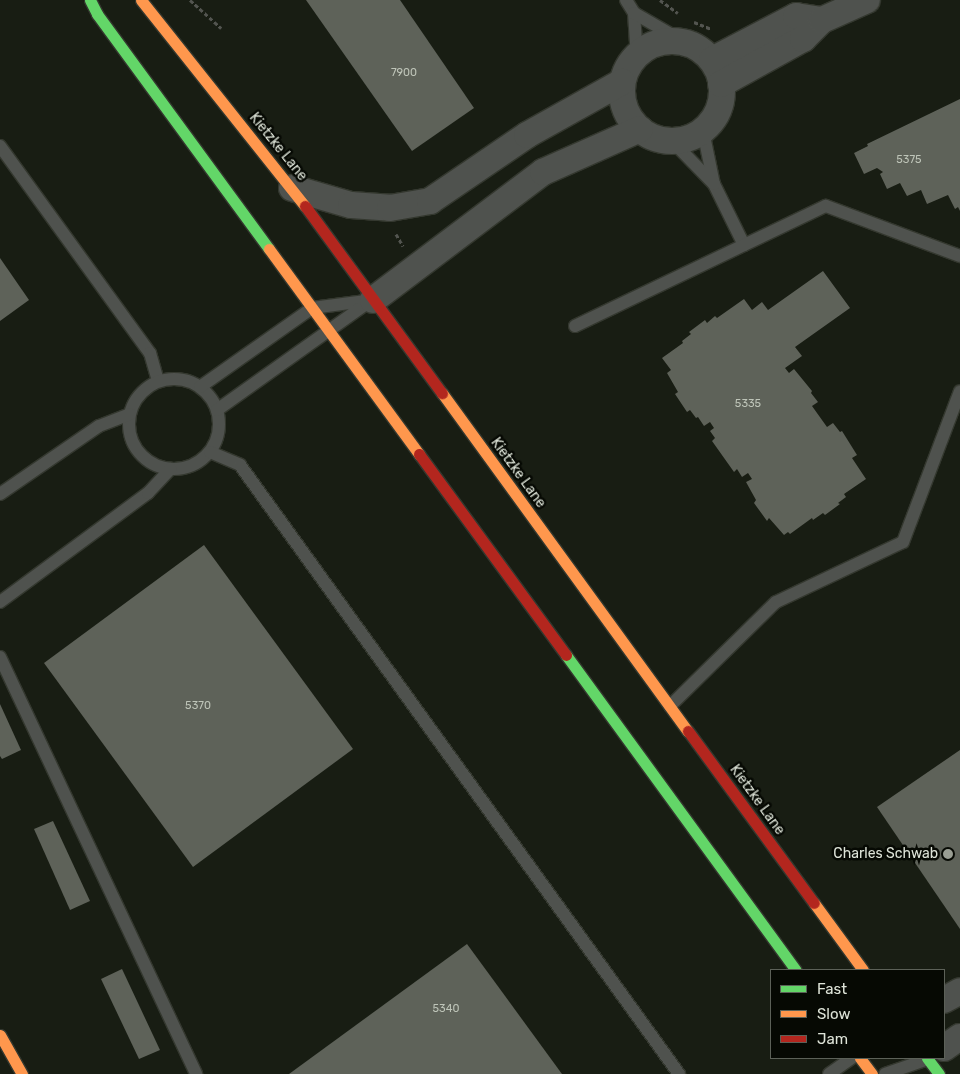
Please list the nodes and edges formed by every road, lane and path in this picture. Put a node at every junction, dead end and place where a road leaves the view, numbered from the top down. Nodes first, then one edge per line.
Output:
1 (78, 0) edge
2 (90, 0) edge
3 (141, 0) edge
4 (190, 0) edge
5 (626, 0) edge
6 (660, 0) edge
7 (867, 0) edge
8 (634, 13) junction
9 (97, 14) junction
10 (683, 16) dead end
11 (822, 20) junction
12 (221, 28) dead end
13 (715, 30) dead end
14 (688, 32) junction
15 (637, 58) junction
16 (712, 60) junction
17 (622, 82) junction
18 (721, 84) junction
19 (640, 129) junction
20 (703, 131) junction
21 (672, 141) junction
22 (0, 146) edge
23 (714, 184) junction
24 (292, 188) junction
25 (394, 228) dead end
26 (744, 245) junction
27 (407, 252) dead end
28 (960, 256) edge
29 (373, 300) junction
30 (312, 308) junction
31 (575, 326) dead end
32 (330, 332) junction
33 (158, 382) junction
34 (200, 387) junction
35 (960, 391) edge
36 (217, 410) junction
37 (130, 414) junction
38 (210, 452) junction
39 (170, 469) junction
40 (0, 494) edge
41 (0, 602) edge
42 (0, 657) edge
43 (670, 706) junction
44 (795, 969) edge
45 (862, 969) edge
46 (960, 991) edge
47 (945, 999) edge
48 (0, 1035) edge
49 (960, 1037) edge
50 (945, 1050) edge
51 (851, 1059) edge
52 (861, 1059) edge
53 (934, 1059) edge
54 (22, 1074) edge
55 (196, 1074) edge
56 (679, 1074) edge
57 (830, 1074) edge
58 (872, 1074) edge
59 (885, 1074) edge

1 - 9 main road
2 - 9 main road
3 - 24 main road, Kietzke Lane
4 - 12 path
5 - 8 lane
6 - 10 path
7 - 11 street
8 - 14 lane
8 - 15 lane
9 - 30 main road
11 - 16 street
11 - 18 street
13 - 14 path
14 - 15 street
14 - 16 street
15 - 17 street
16 - 18 street
17 - 19 street
17 - 24 street
18 - 20 street
19 - 21 street
19 - 29 street
20 - 21 street
20 - 23 lane
21 - 23 lane
22 - 33 lane
23 - 26 lane
24 - 29 main road, Kietzke Lane
25 - 27 path
26 - 28 lane
26 - 31 lane
29 - 30 lane
29 - 32 lane
29 - 43 main road, Kietzke Lane
30 - 32 main road
30 - 34 lane
32 - 36 lane
32 - 44 main road
33 - 34 lane
33 - 37 lane
34 - 36 lane
35 - 43 lane
36 - 38 lane
37 - 39 lane
37 - 40 lane
38 - 39 lane
38 - 56 lane
39 - 41 lane
42 - 55 lane
43 - 45 main road, Kietzke Lane
46 - 47 street
48 - 54 main road
49 - 50 street
51 - 57 lane
52 - 58 main road
53 - 59 lane

